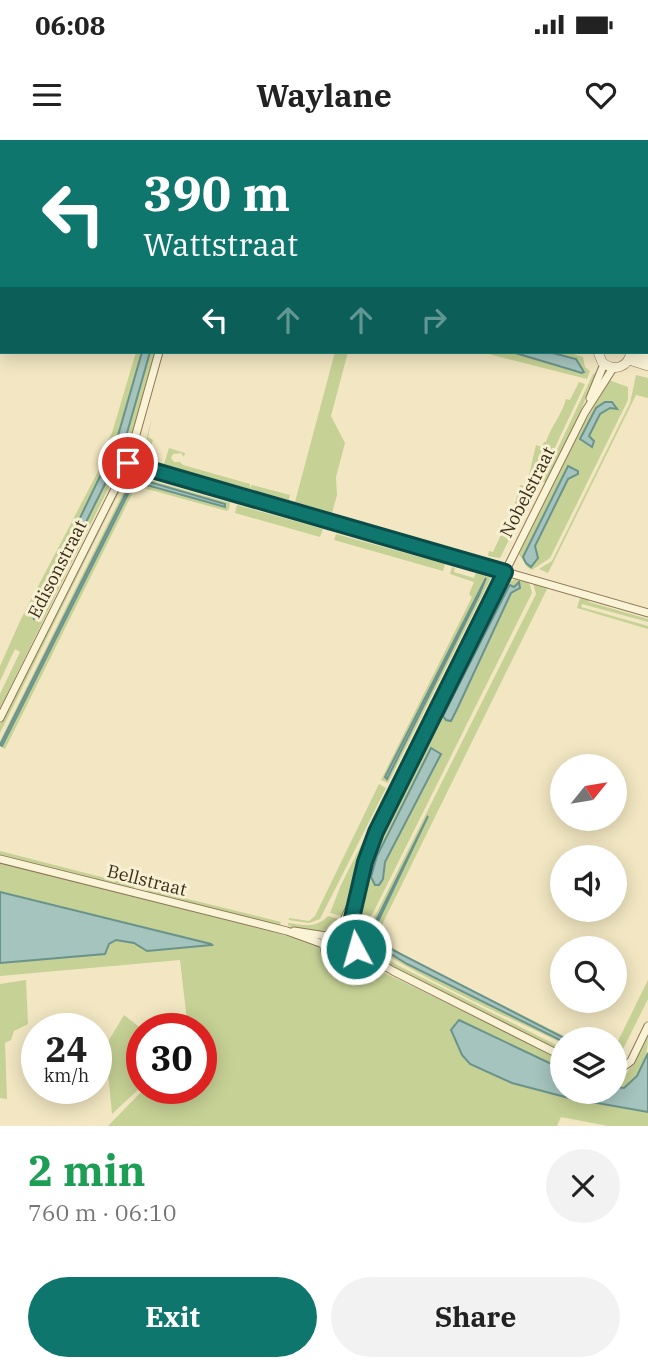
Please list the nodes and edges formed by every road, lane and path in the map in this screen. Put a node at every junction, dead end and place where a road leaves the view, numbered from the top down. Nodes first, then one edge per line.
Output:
1 (158, 354) edge
2 (599, 354) edge
3 (631, 355) edge
4 (648, 358) edge
5 (608, 366) junction
6 (648, 366) edge
7 (128, 463) junction
8 (505, 572) junction
9 (648, 613) edge
10 (0, 718) edge
11 (0, 859) edge
12 (357, 891) junction
13 (340, 929) junction
14 (349, 931) junction
15 (324, 940) junction
16 (354, 952) junction
17 (648, 1026) edge
18 (550, 1050) edge
19 (627, 1063) edge

1 - 7 street, Edisonstraat
2 - 5 street
3 - 4 street
3 - 5 street
3 - 6 street
5 - 8 street, Nobelstraat
7 - 8 street
7 - 10 street, Edisonstraat
8 - 9 street
8 - 12 street, Nobelstraat
11 - 15 street, Bellstraat
12 - 13 street, Nobelstraat
12 - 14 street, Nobelstraat
13 - 14 street
13 - 15 street
14 - 16 street
15 - 16 street
16 - 18 street
17 - 19 street

